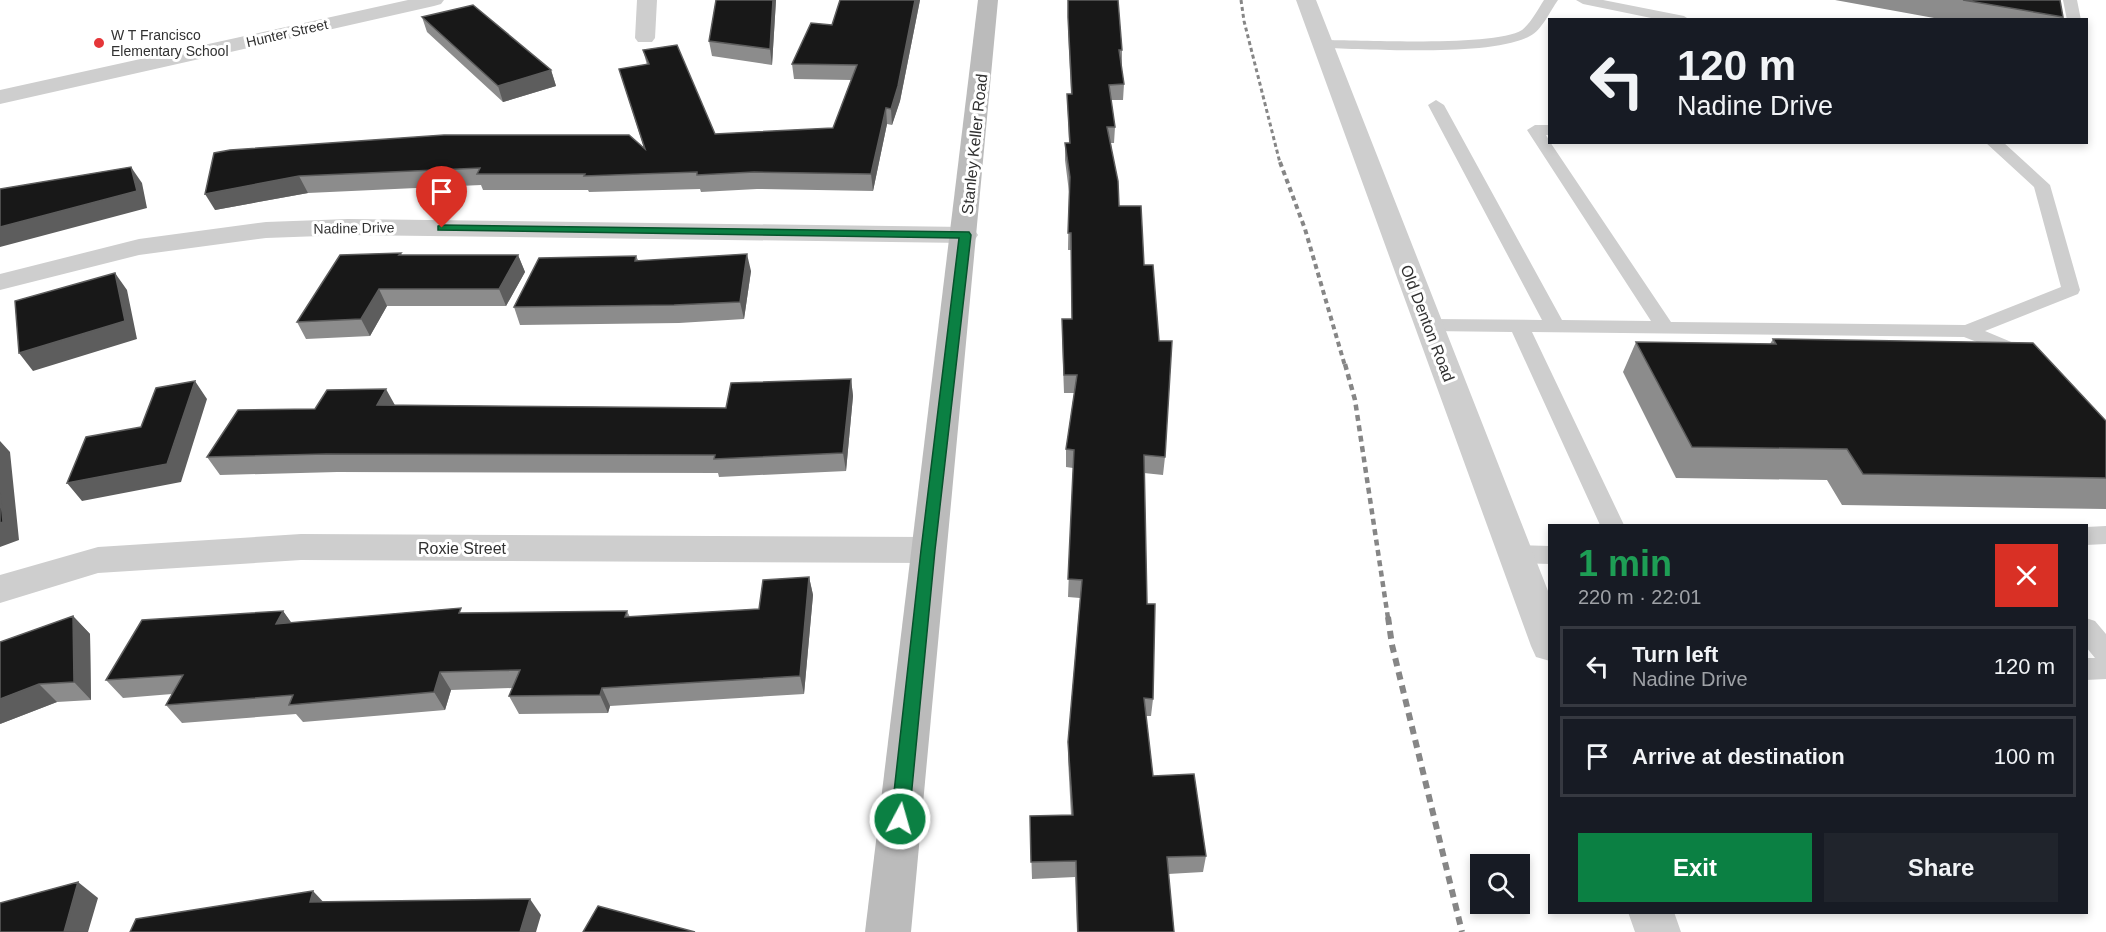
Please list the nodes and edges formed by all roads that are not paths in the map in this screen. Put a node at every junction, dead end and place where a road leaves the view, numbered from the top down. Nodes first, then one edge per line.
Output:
1 (434, 0) edge
2 (647, 0) edge
3 (988, 0) edge
4 (1306, 0) edge
5 (1551, 0) edge
6 (1583, 0) edge
7 (2070, 0) edge
8 (1674, 18) edge
9 (2074, 18) edge
10 (645, 38) dead end
11 (1323, 44) junction
12 (0, 97) edge
13 (1436, 105) dead end
14 (1548, 130) edge
15 (1995, 144) edge
16 (965, 235) junction
17 (0, 282) edge
18 (1429, 325) junction
19 (1519, 326) junction
20 (1555, 326) junction
21 (1664, 326) junction
22 (1967, 331) junction
23 (2037, 369) edge
24 (1612, 524) edge
25 (2106, 535) edge
26 (2088, 536) edge
27 (928, 550) junction
28 (1515, 554) junction
29 (1548, 555) edge
30 (0, 589) edge
31 (2088, 630) edge
32 (1548, 641) edge
33 (2106, 652) edge
34 (2106, 668) edge
35 (2088, 669) edge
36 (1652, 914) edge
37 (888, 932) edge
38 (1658, 932) edge

1 - 12 street, Hunter Street
2 - 10 street
3 - 16 street, Stanley Keller Road
4 - 11 street, Old Denton Road
5 - 11 lane
6 - 8 lane
7 - 9 lane
11 - 18 street, Old Denton Road
13 - 20 lane
14 - 21 lane
15 - 22 lane
16 - 17 street, Nadine Drive
16 - 27 street, Stanley Keller Road
18 - 19 lane
18 - 28 street, Old Denton Road
19 - 20 lane
19 - 24 lane
20 - 21 lane
21 - 22 lane
22 - 23 lane
25 - 26 lane
27 - 30 street, Roxie Street
27 - 37 street, Stanley Keller Road
28 - 29 lane
28 - 32 street, Old Denton Road
31 - 33 lane
34 - 35 lane
36 - 38 street

